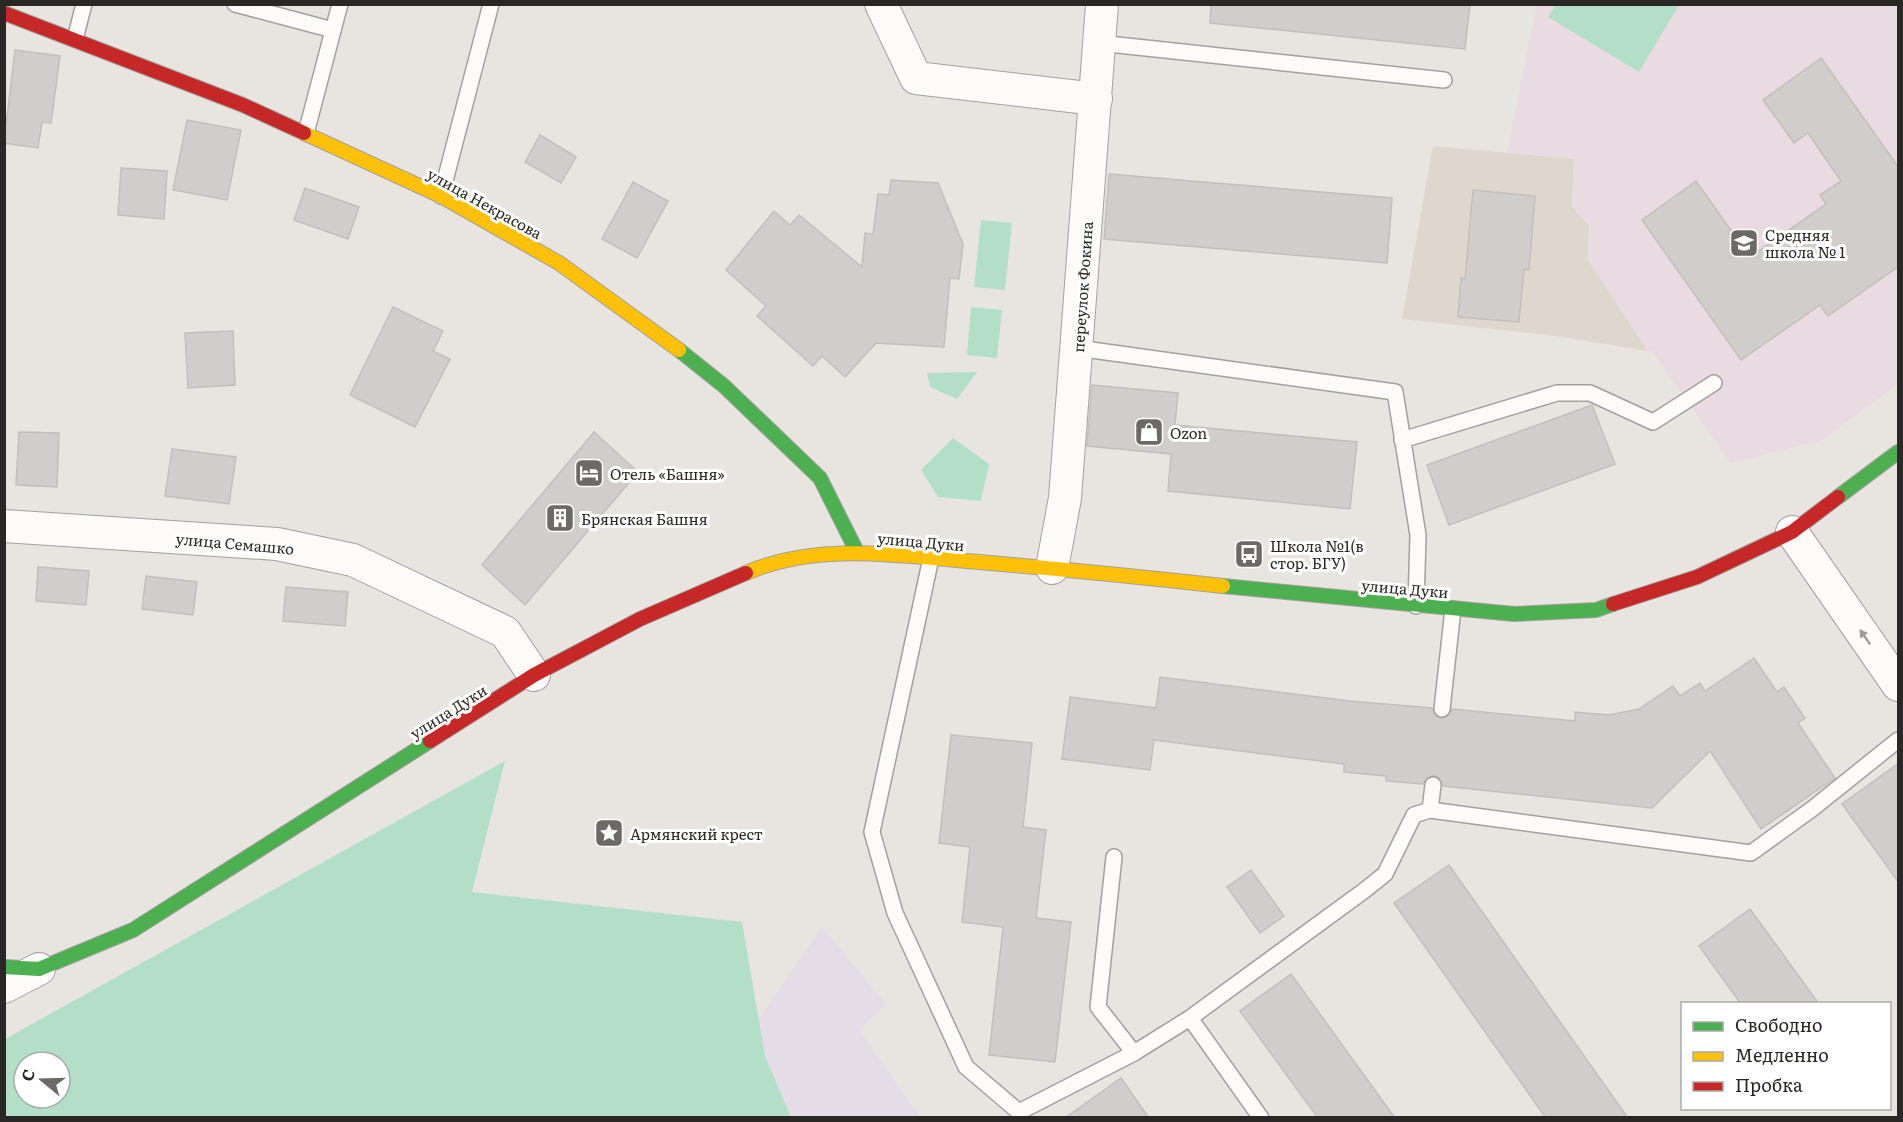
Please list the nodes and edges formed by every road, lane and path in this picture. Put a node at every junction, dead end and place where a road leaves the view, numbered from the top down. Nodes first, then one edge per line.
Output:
1 (84, 4) edge
2 (235, 4) edge
3 (340, 4) edge
4 (491, 4) edge
5 (881, 4) edge
6 (1102, 4) edge
7 (11, 11) edge
8 (333, 30) junction
9 (75, 39) junction
10 (1099, 43) junction
11 (1444, 80) dead end
12 (1096, 99) junction
13 (306, 133) junction
14 (441, 196) junction
15 (1077, 348) junction
16 (1714, 383) dead end
17 (1402, 440) junction
18 (1899, 452) edge
19 (4, 526) edge
20 (1792, 532) junction
21 (857, 552) junction
22 (931, 558) junction
23 (1053, 568) junction
24 (1416, 606) junction
25 (1453, 609) junction
26 (534, 675) junction
27 (1899, 685) edge
28 (1442, 708) dead end
29 (1899, 740) edge
30 (1433, 785) dead end
31 (1430, 810) junction
32 (1114, 857) dead end
33 (4, 967) edge
34 (39, 969) junction
35 (4, 987) edge
36 (1190, 1018) junction
37 (1134, 1053) junction
38 (1021, 1115) edge
39 (1261, 1118) edge

1 - 9 lane
2 - 8 lane
3 - 8 lane
4 - 14 lane
5 - 12 street
6 - 10 street, переулок Фокина
7 - 9 main road, улица Некрасова
8 - 13 lane
9 - 13 main road, улица Некрасова
10 - 11 lane
10 - 12 street, переулок Фокина
12 - 15 street, переулок Фокина
13 - 14 main road, улица Некрасова
14 - 21 main road, улица Некрасова
15 - 17 lane
15 - 23 street, переулок Фокина
16 - 17 lane
17 - 24 lane
18 - 20 main road, улица Дуки
19 - 26 street, улица Семашко
20 - 25 main road, улица Дуки
27 -> 20 street
21 - 22 main road, улица Дуки
21 - 26 main road, улица Дуки
22 - 23 main road, улица Дуки
22 - 38 lane
23 - 24 main road, улица Дуки
24 - 25 main road, улица Дуки
25 - 28 lane
26 - 34 main road, улица Дуки
29 - 31 lane
30 - 31 lane
31 - 36 lane
32 - 37 lane
33 - 34 main road, улица Дуки
34 - 35 street
36 - 37 lane
36 - 39 lane
37 - 38 lane

